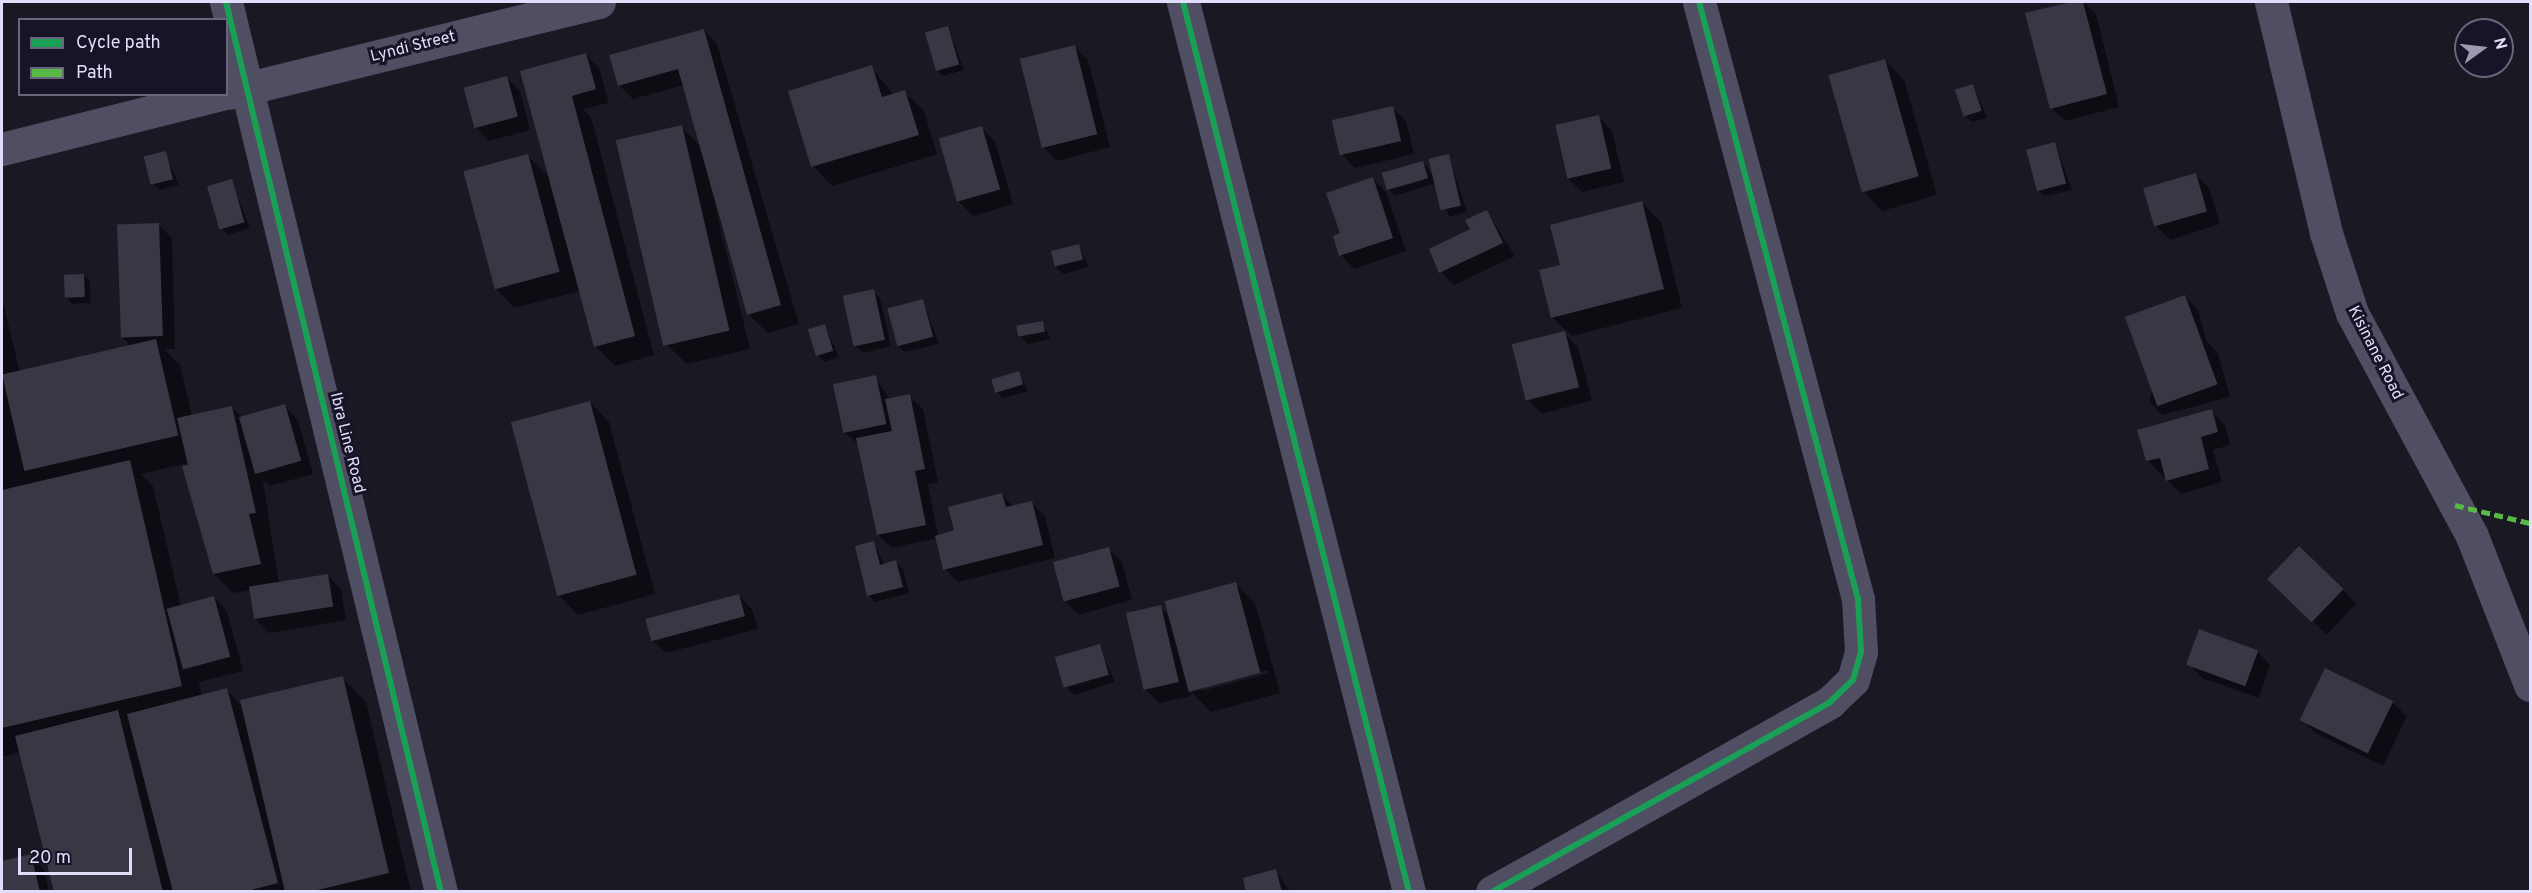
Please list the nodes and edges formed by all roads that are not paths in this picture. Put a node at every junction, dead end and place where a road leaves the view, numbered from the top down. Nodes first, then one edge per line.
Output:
1 (226, 2) edge
2 (599, 2) edge
3 (1183, 2) edge
4 (1699, 2) edge
5 (2271, 2) edge
6 (227, 18) edge
7 (228, 32) edge
8 (232, 92) edge
9 (216, 96) edge
10 (2, 149) edge
11 (2530, 685) edge
12 (441, 891) edge
13 (1409, 891) edge
14 (1492, 891) edge

1 - 6 street, Ibra Line Road
2 - 8 street, Lyndi Street
3 - 13 street
4 - 14 street
5 - 11 street, Kisinane Road
7 - 8 street, Ibra Line Road
8 - 12 street, Ibra Line Road
9 - 10 street, Lyndi Street

